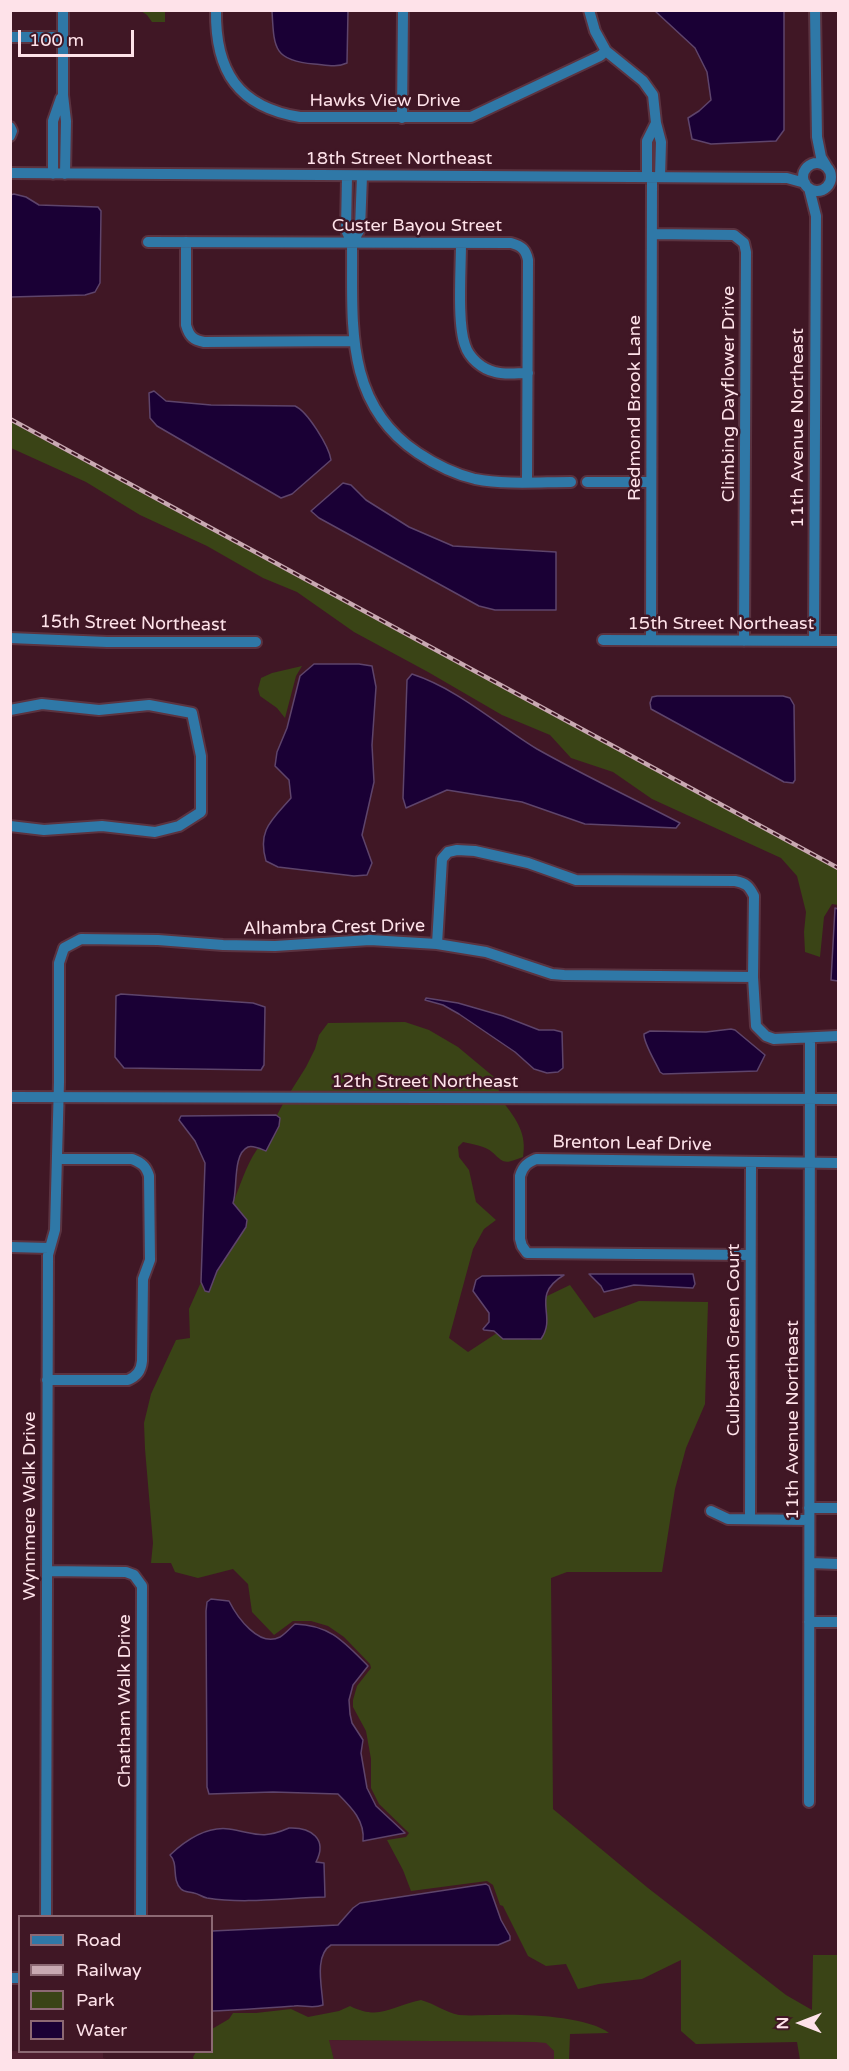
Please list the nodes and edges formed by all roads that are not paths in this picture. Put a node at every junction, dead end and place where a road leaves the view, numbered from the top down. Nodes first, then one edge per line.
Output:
1 (63, 10) edge
2 (216, 10) edge
3 (403, 10) edge
4 (588, 10) edge
5 (815, 10) edge
6 (10, 37) edge
7 (63, 37) junction
8 (606, 51) junction
9 (63, 95) junction
10 (402, 118) junction
11 (656, 123) junction
12 (10, 127) edge
13 (10, 136) edge
14 (817, 137) junction
15 (647, 152) junction
16 (661, 152) junction
17 (807, 168) junction
18 (832, 171) edge
19 (10, 173) edge
20 (53, 174) junction
21 (65, 174) junction
22 (347, 176) junction
23 (362, 176) junction
24 (653, 177) junction
25 (787, 178) junction
26 (831, 184) edge
27 (807, 186) junction
28 (816, 216) junction
29 (652, 234) junction
30 (148, 242) dead end
31 (186, 242) junction
32 (352, 243) junction
33 (461, 243) junction
34 (353, 341) junction
35 (528, 373) junction
36 (527, 482) junction
37 (571, 482) dead end
38 (587, 482) dead end
39 (651, 482) junction
40 (10, 638) edge
41 (603, 640) dead end
42 (651, 640) junction
43 (744, 641) junction
44 (814, 641) junction
45 (838, 641) edge
46 (256, 642) dead end
47 (10, 710) edge
48 (10, 826) edge
49 (437, 944) junction
50 (753, 976) junction
51 (838, 1036) edge
52 (810, 1038) junction
53 (10, 1097) edge
54 (58, 1098) junction
55 (810, 1099) junction
56 (838, 1099) edge
57 (57, 1159) junction
58 (751, 1162) junction
59 (810, 1163) junction
60 (838, 1163) edge
61 (10, 1247) edge
62 (49, 1248) junction
63 (750, 1255) junction
64 (47, 1380) junction
65 (809, 1508) junction
66 (838, 1508) edge
67 (711, 1511) dead end
68 (750, 1519) junction
69 (809, 1520) junction
70 (810, 1563) junction
71 (838, 1564) edge
72 (47, 1571) junction
73 (810, 1622) junction
74 (838, 1622) edge
75 (809, 1802) dead end
76 (46, 1915) edge
77 (141, 1915) edge

1 - 7 street
2 - 10 street, Hawks View Drive
3 - 10 street
4 - 8 street, Redmond Brook Lane
5 - 14 street
6 - 7 street
7 - 9 street
8 - 10 street, Hawks View Drive
8 - 11 street, Redmond Brook Lane
9 - 20 street
9 - 21 street
11 - 15 street, Redmond Brook Lane
11 - 16 street, Redmond Brook Lane
12 - 13 street
14 - 17 street
14 - 18 street
15 - 16 street
15 - 24 street, Redmond Brook Lane
16 - 24 street, Redmond Brook Lane
17 - 18 street
17 - 25 street, 18th Street Northeast
17 - 27 street
18 - 26 street
19 - 20 street, 18th Street Northeast
20 - 21 street, 18th Street Northeast
21 - 22 street, 18th Street Northeast
22 - 23 street, 18th Street Northeast
22 - 32 street
23 - 24 street, 18th Street Northeast
23 - 32 street
24 - 25 street, 18th Street Northeast
24 - 29 street, Redmond Brook Lane
25 - 27 street, 18th Street Northeast
26 - 27 street
26 - 28 street, 11th Avenue Northeast
27 - 28 street, 11th Avenue Northeast
28 - 44 street, 11th Avenue Northeast
29 - 39 street, Redmond Brook Lane
29 - 43 street, Climbing Dayflower Drive
30 - 31 street, Custer Bayou Street
31 - 32 street, Custer Bayou Street
31 - 34 street
32 - 33 street, Custer Bayou Street
32 - 34 street
33 - 35 street
33 - 35 street, Custer Bayou Street
34 - 36 street
35 - 36 street, Custer Bayou Street
36 - 37 street
38 - 39 street
39 - 42 street, Redmond Brook Lane
40 - 46 street, 15th Street Northeast
41 - 42 street, 15th Street Northeast
42 - 43 street, 15th Street Northeast
43 - 44 street, 15th Street Northeast
44 - 45 street, 15th Street Northeast
47 - 48 street
49 - 50 street, Alhambra Crest Drive
49 - 50 street
49 - 54 street, Alhambra Crest Drive
50 - 52 street
51 - 52 street
52 - 55 street, 11th Avenue Northeast
53 - 54 street, 12th Street Northeast
54 - 55 street, 12th Street Northeast
54 - 57 street, Wynnmere Walk Drive
55 - 56 street, 12th Street Northeast
55 - 59 street, 11th Avenue Northeast
57 - 62 street, Wynnmere Walk Drive
57 - 64 street
58 - 59 street, Brenton Leaf Drive
58 - 63 street, Culbreath Green Court
58 - 63 street, Brenton Leaf Drive
59 - 60 street, Brenton Leaf Drive
59 - 65 street, 11th Avenue Northeast
61 - 62 street
62 - 64 street, Wynnmere Walk Drive
63 - 68 street, Culbreath Green Court
64 - 72 street, Wynnmere Walk Drive
65 - 66 street
65 - 69 street, 11th Avenue Northeast
67 - 68 street
68 - 69 street
69 - 70 street, 11th Avenue Northeast
70 - 71 street
70 - 73 street, 11th Avenue Northeast
72 - 76 street, Wynnmere Walk Drive
72 - 77 street, Chatham Walk Drive
73 - 74 street
73 - 75 street, 11th Avenue Northeast

